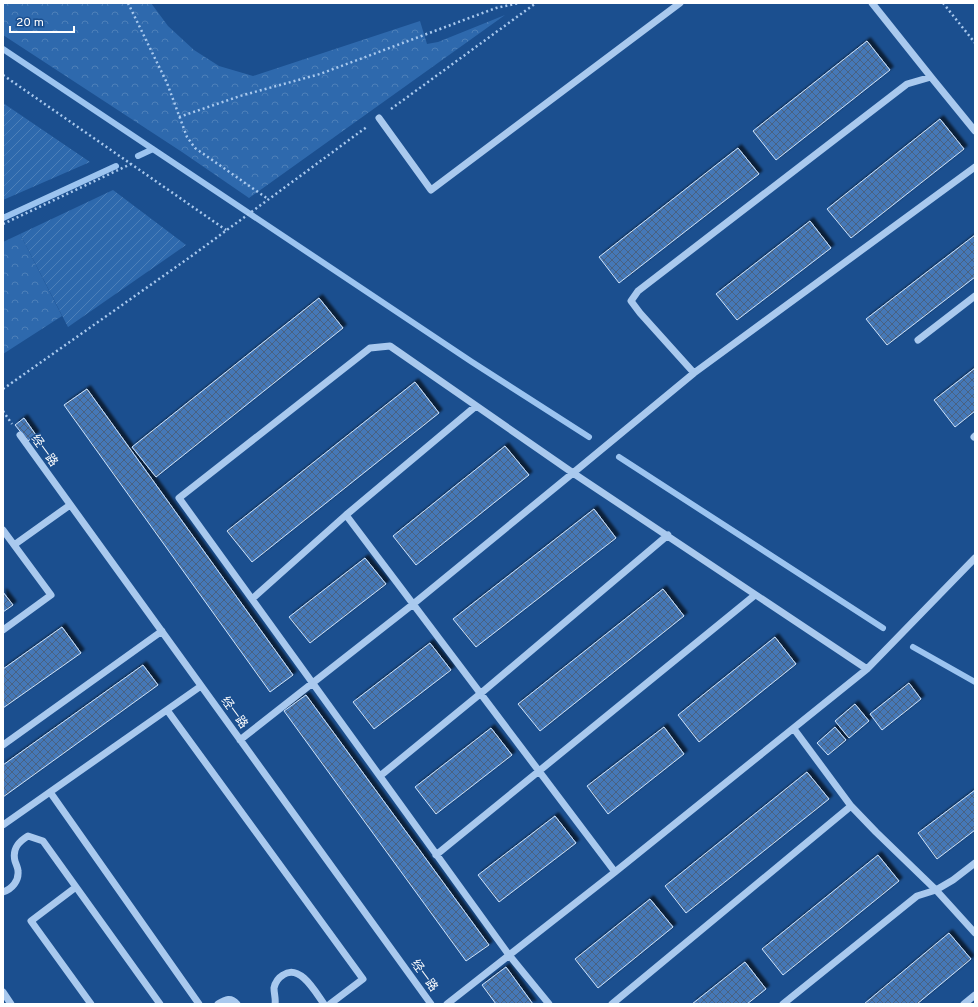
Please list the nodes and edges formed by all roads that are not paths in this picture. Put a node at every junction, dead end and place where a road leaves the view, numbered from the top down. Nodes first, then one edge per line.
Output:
1 (680, 3) edge
2 (872, 3) edge
3 (931, 77) junction
4 (379, 118) road end
5 (975, 131) edge
6 (975, 167) edge
7 (975, 296) edge
8 (918, 340) dead end
9 (694, 373) junction
10 (476, 406) junction
11 (20, 435) dead end
12 (573, 473) junction
13 (70, 504) junction
14 (346, 516) junction
15 (3, 530) edge
16 (668, 535) junction
17 (14, 545) junction
18 (975, 558) edge
19 (755, 595) junction
20 (252, 599) junction
21 (412, 605) junction
22 (3, 630) edge
23 (162, 631) junction
24 (867, 669) junction
25 (312, 683) junction
26 (201, 686) junction
27 (480, 694) junction
28 (167, 710) junction
29 (794, 729) junction
30 (240, 740) junction
31 (3, 745) edge
32 (539, 772) junction
33 (380, 776) junction
34 (50, 792) junction
35 (852, 806) junction
36 (3, 825) edge
37 (436, 855) junction
38 (975, 863) edge
39 (615, 872) junction
40 (76, 887) junction
41 (936, 890) junction
42 (3, 892) edge
43 (975, 933) edge
44 (509, 955) junction
45 (3, 992) edge
46 (975, 995) edge
47 (12, 1004) edge
48 (91, 1004) edge
49 (160, 1004) edge
50 (199, 1004) edge
51 (218, 1004) edge
52 (237, 1004) edge
53 (275, 1004) edge
54 (324, 1004) edge
55 (330, 1004) edge
56 (431, 1004) edge
57 (447, 1004) edge
58 (549, 1004) edge
59 (612, 1004) edge
60 (784, 1004) edge
61 (964, 1004) edge

1 - 4 street
2 - 3 street
3 - 5 street
3 - 9 street
6 - 9 street
7 - 8 street
9 - 12 street
10 - 12 street
10 - 14 street
10 - 20 street
11 - 13 street, 经一路
12 - 16 street
12 - 21 street
13 - 17 street
13 - 23 street, 经一路
14 - 20 street
14 - 21 street
15 - 17 street
16 - 19 street
16 - 27 street
17 - 22 street
18 - 24 street
19 - 24 street
19 - 32 street
20 - 25 street
21 - 25 street
21 - 27 street
23 - 26 street, 经一路
23 - 31 street
24 - 29 street
25 - 30 street
25 - 33 street
26 - 28 street
26 - 30 street, 经一路
27 - 32 street
27 - 33 street
28 - 34 street
28 - 55 street
29 - 35 street
29 - 39 street
30 - 56 street, 经一路
32 - 37 street
32 - 39 street
33 - 37 street
34 - 36 street
34 - 50 street
35 - 41 street
35 - 59 street
37 - 44 street
38 - 41 street
39 - 44 street
40 - 42 street
40 - 48 street
40 - 49 street
41 - 43 street
41 - 60 street
44 - 57 street
44 - 58 street
45 - 47 street
46 - 61 street
51 - 52 street
53 - 54 street

